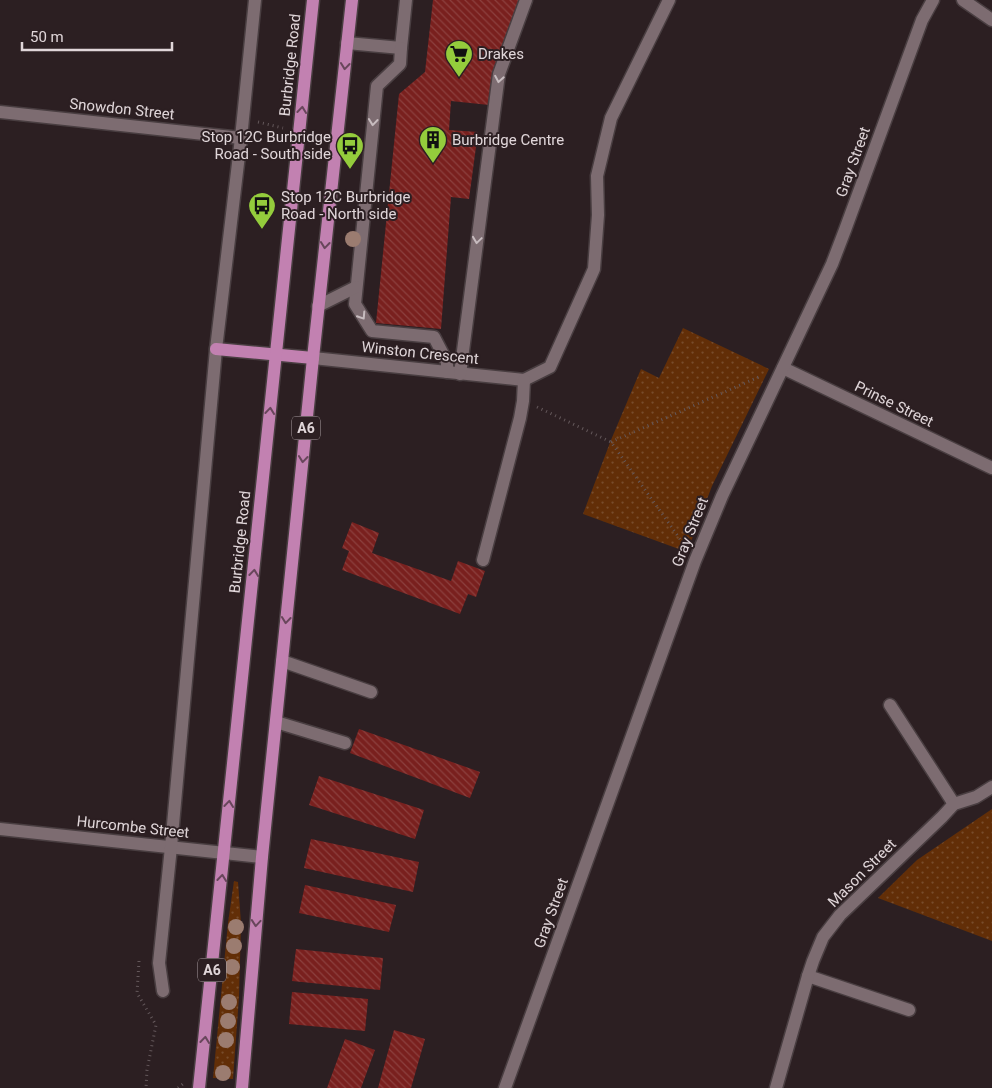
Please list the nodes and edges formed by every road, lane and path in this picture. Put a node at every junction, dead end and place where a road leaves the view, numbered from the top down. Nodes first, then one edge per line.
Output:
1 (255, 0) edge
2 (313, 0) edge
3 (352, 0) edge
4 (406, 0) edge
5 (526, 0) edge
6 (669, 0) edge
7 (933, 0) edge
8 (963, 0) edge
9 (992, 20) edge
10 (347, 43) junction
11 (401, 48) junction
12 (0, 112) edge
13 (253, 120) dead end
14 (283, 128) dead end
15 (241, 138) junction
16 (356, 287) junction
17 (318, 306) junction
18 (216, 348) junction
19 (276, 355) junction
20 (313, 358) junction
21 (783, 368) junction
22 (453, 373) junction
23 (524, 380) junction
24 (776, 383) junction
25 (523, 401) junction
26 (611, 442) junction
27 (992, 468) edge
28 (484, 560) dead end
29 (696, 561) junction
30 (282, 661) junction
31 (372, 692) dead end
32 (890, 705) dead end
33 (276, 722) junction
34 (345, 744) dead end
35 (992, 788) edge
36 (954, 804) junction
37 (0, 829) edge
38 (171, 848) junction
39 (224, 852) junction
40 (262, 857) junction
41 (140, 961) dead end
42 (808, 976) junction
43 (163, 991) dead end
44 (909, 1010) dead end
45 (146, 1088) edge
46 (199, 1088) edge
47 (242, 1088) edge
48 (505, 1088) edge
49 (776, 1088) edge

1 - 15 street
19 -> 2 main road, Burbridge Road / A6
3 - 10 main road, A6
4 - 11 street
5 -> 22 street
6 - 23 street
7 - 21 street, Gray Street
8 - 9 street
10 - 11 street
10 -> 17 main road, A6
11 -> 16 street
12 - 15 street, Snowdon Street
13 - 14 path
15 - 18 street
16 - 17 street
16 -> 22 street
17 - 20 main road, A6
18 - 19 main road
18 - 38 street
19 - 20 main road
39 -> 19 main road, Burbridge Road / A6
20 - 22 street, Winston Crescent
20 -> 30 main road, A6
21 - 24 street, Gray Street
21 - 27 street, Prinse Street
22 - 23 street, Winston Crescent
23 - 25 street
24 - 26 path
24 - 29 street, Gray Street
25 - 26 path
25 - 28 street
26 - 29 path
29 - 48 street, Gray Street
30 - 31 street
30 - 33 main road, A6
32 - 36 street
33 - 34 street
33 - 40 main road, A6
35 - 36 street, Mason Street
36 - 42 street, Mason Street
37 - 38 street, Hurcombe Street
38 - 39 street, Hurcombe Street
38 - 43 street
39 - 40 street, Hurcombe Street
46 -> 39 main road, Burbridge Road / A6
40 -> 47 main road, A6
41 - 45 path
42 - 44 street
42 - 49 street, Mason Street

